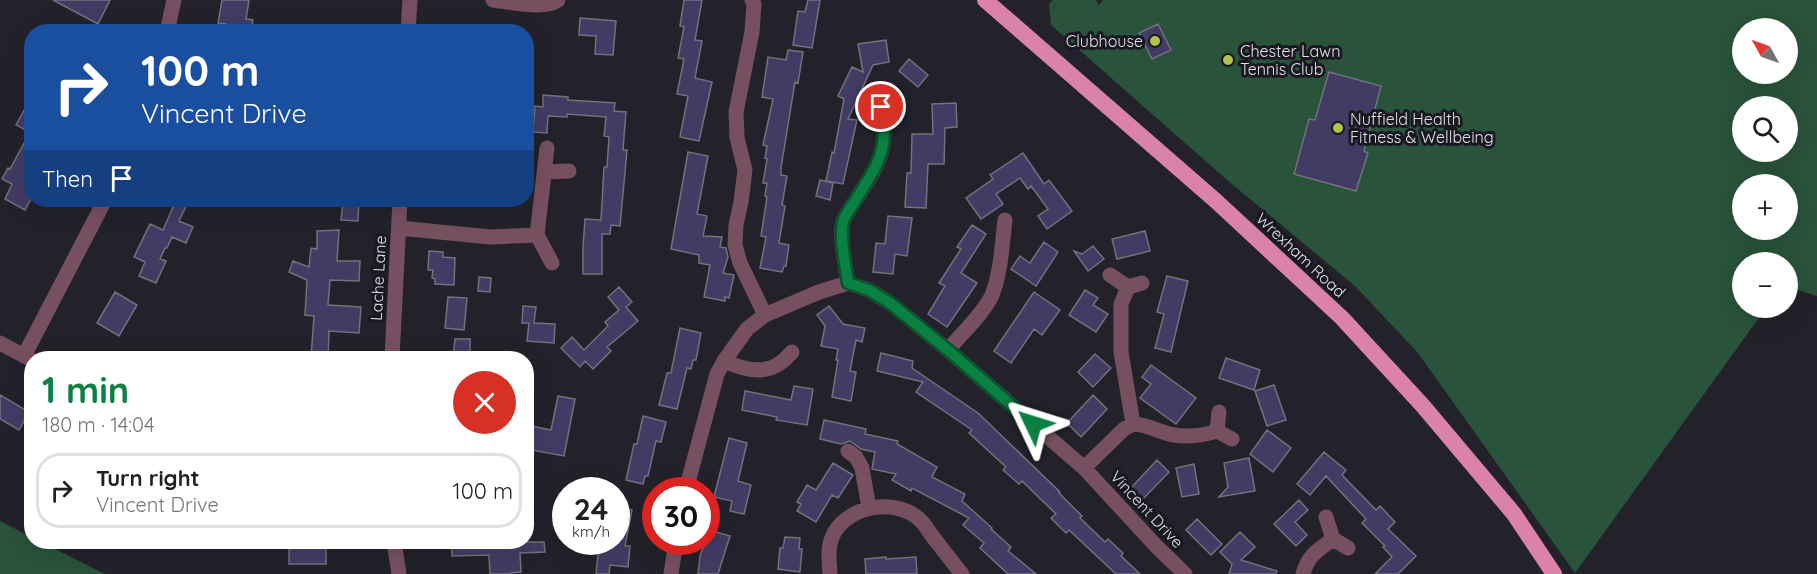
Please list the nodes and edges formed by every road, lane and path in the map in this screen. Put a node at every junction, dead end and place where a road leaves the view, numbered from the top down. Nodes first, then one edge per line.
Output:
1 (174, 0) edge
2 (410, 0) edge
3 (493, 0) edge
4 (558, 0) edge
5 (752, 0) edge
6 (985, 0) edge
7 (169, 24) edge
8 (408, 24) edge
9 (895, 98) dead end
10 (863, 106) dead end
11 (881, 107) junction
12 (547, 148) dead end
13 (569, 171) dead end
14 (545, 172) junction
15 (102, 207) edge
16 (400, 207) edge
17 (1005, 220) dead end
18 (399, 228) junction
19 (537, 236) junction
20 (552, 263) dead end
21 (1110, 275) dead end
22 (848, 283) junction
23 (765, 315) junction
24 (0, 343) edge
25 (948, 350) junction
26 (31, 351) edge
27 (392, 351) edge
28 (792, 352) dead end
29 (24, 356) edge
30 (723, 361) junction
31 (1219, 412) dead end
32 (1133, 424) junction
33 (1217, 430) junction
34 (1232, 440) dead end
35 (848, 451) dead end
36 (1084, 468) junction
37 (689, 477) edge
38 (869, 508) junction
39 (1326, 517) dead end
40 (1333, 539) junction
41 (1348, 548) dead end
42 (395, 549) edge
43 (674, 555) edge
44 (399, 574) edge
45 (671, 574) edge
46 (830, 574) edge
47 (962, 574) edge
48 (1185, 574) edge
49 (1303, 574) edge
50 (1554, 574) edge

1 - 7 street
2 - 8 street
3 - 4 street
5 - 23 street
6 - 50 highway, Wrexham Road
9 - 11 street
10 - 11 street
11 - 22 street
12 - 14 street
13 - 14 street
14 - 19 street
15 - 26 street
16 - 18 street, Lache Lane
17 - 25 street
18 - 19 street
18 - 27 street, Lache Lane
19 - 20 street
21 - 32 street
22 - 23 street
22 - 25 street, Vincent Drive
23 - 30 street
24 - 29 street
25 - 36 street, Vincent Drive
28 - 30 street
30 - 37 street
31 - 33 street
32 - 33 street
32 - 36 street, Vincent Drive
33 - 34 street
35 - 38 street
36 - 48 street, Vincent Drive
38 - 46 street
38 - 47 street
39 - 40 street
40 - 41 street
40 - 49 street
42 - 44 street
43 - 45 street

